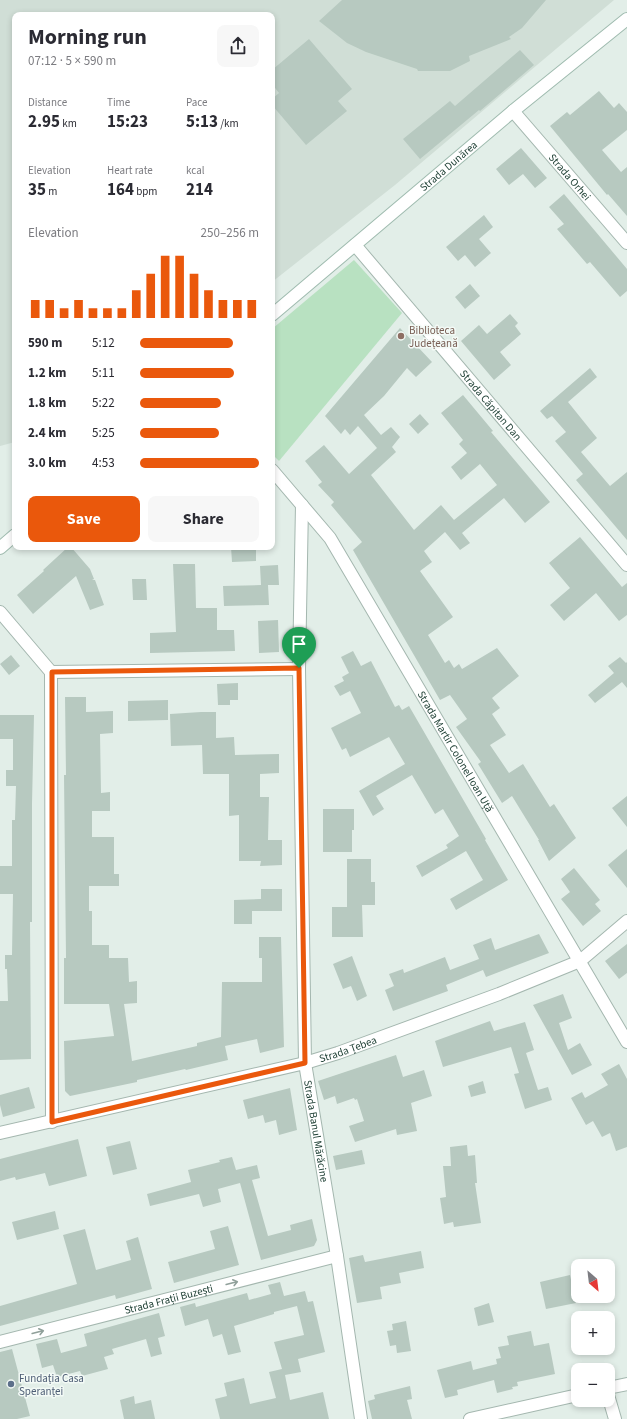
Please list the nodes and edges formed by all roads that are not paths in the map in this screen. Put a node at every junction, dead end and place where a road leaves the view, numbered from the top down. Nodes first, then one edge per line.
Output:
1 (627, 20) edge
2 (513, 111) junction
3 (627, 243) edge
4 (355, 245) junction
5 (275, 312) edge
6 (275, 474) edge
7 (302, 505) junction
8 (12, 538) edge
9 (0, 548) edge
10 (627, 565) edge
11 (0, 612) edge
12 (299, 668) junction
13 (52, 672) junction
14 (627, 921) edge
15 (580, 961) junction
16 (627, 1042) edge
17 (305, 1063) junction
18 (52, 1122) junction
19 (0, 1133) edge
20 (337, 1256) junction
21 (0, 1342) edge
22 (627, 1384) edge
23 (615, 1387) edge
24 (571, 1397) edge
25 (612, 1407) edge
26 (362, 1419) edge
27 (470, 1419) edge
28 (615, 1419) edge

1 - 2 street, Strada Dunărea
2 - 3 street, Strada Orhei
2 - 4 street, Strada Dunărea
4 - 5 street, Strada Dunărea
4 - 10 street, Strada Căpitan Dan
6 - 7 street, Strada Martir Colonel Ioan Uță
7 - 12 street, Strada Banul Mărăcine
7 - 15 street, Strada Martir Colonel Ioan Uță
8 - 9 street
11 - 13 street
12 - 13 street
12 - 17 street, Strada Banul Mărăcine
13 - 18 street
14 - 15 street, Strada Țebea
15 - 16 street, Strada Martir Colonel Ioan Uță
15 - 17 street, Strada Țebea
17 - 18 street, Strada Țebea
17 - 20 street, Strada Banul Mărăcine
18 - 19 street, Strada Țebea
21 -> 20 street, Strada Frații Buzești
20 - 26 street, Strada Banul Mărăcine
22 - 23 street
24 - 27 street
25 - 28 street

